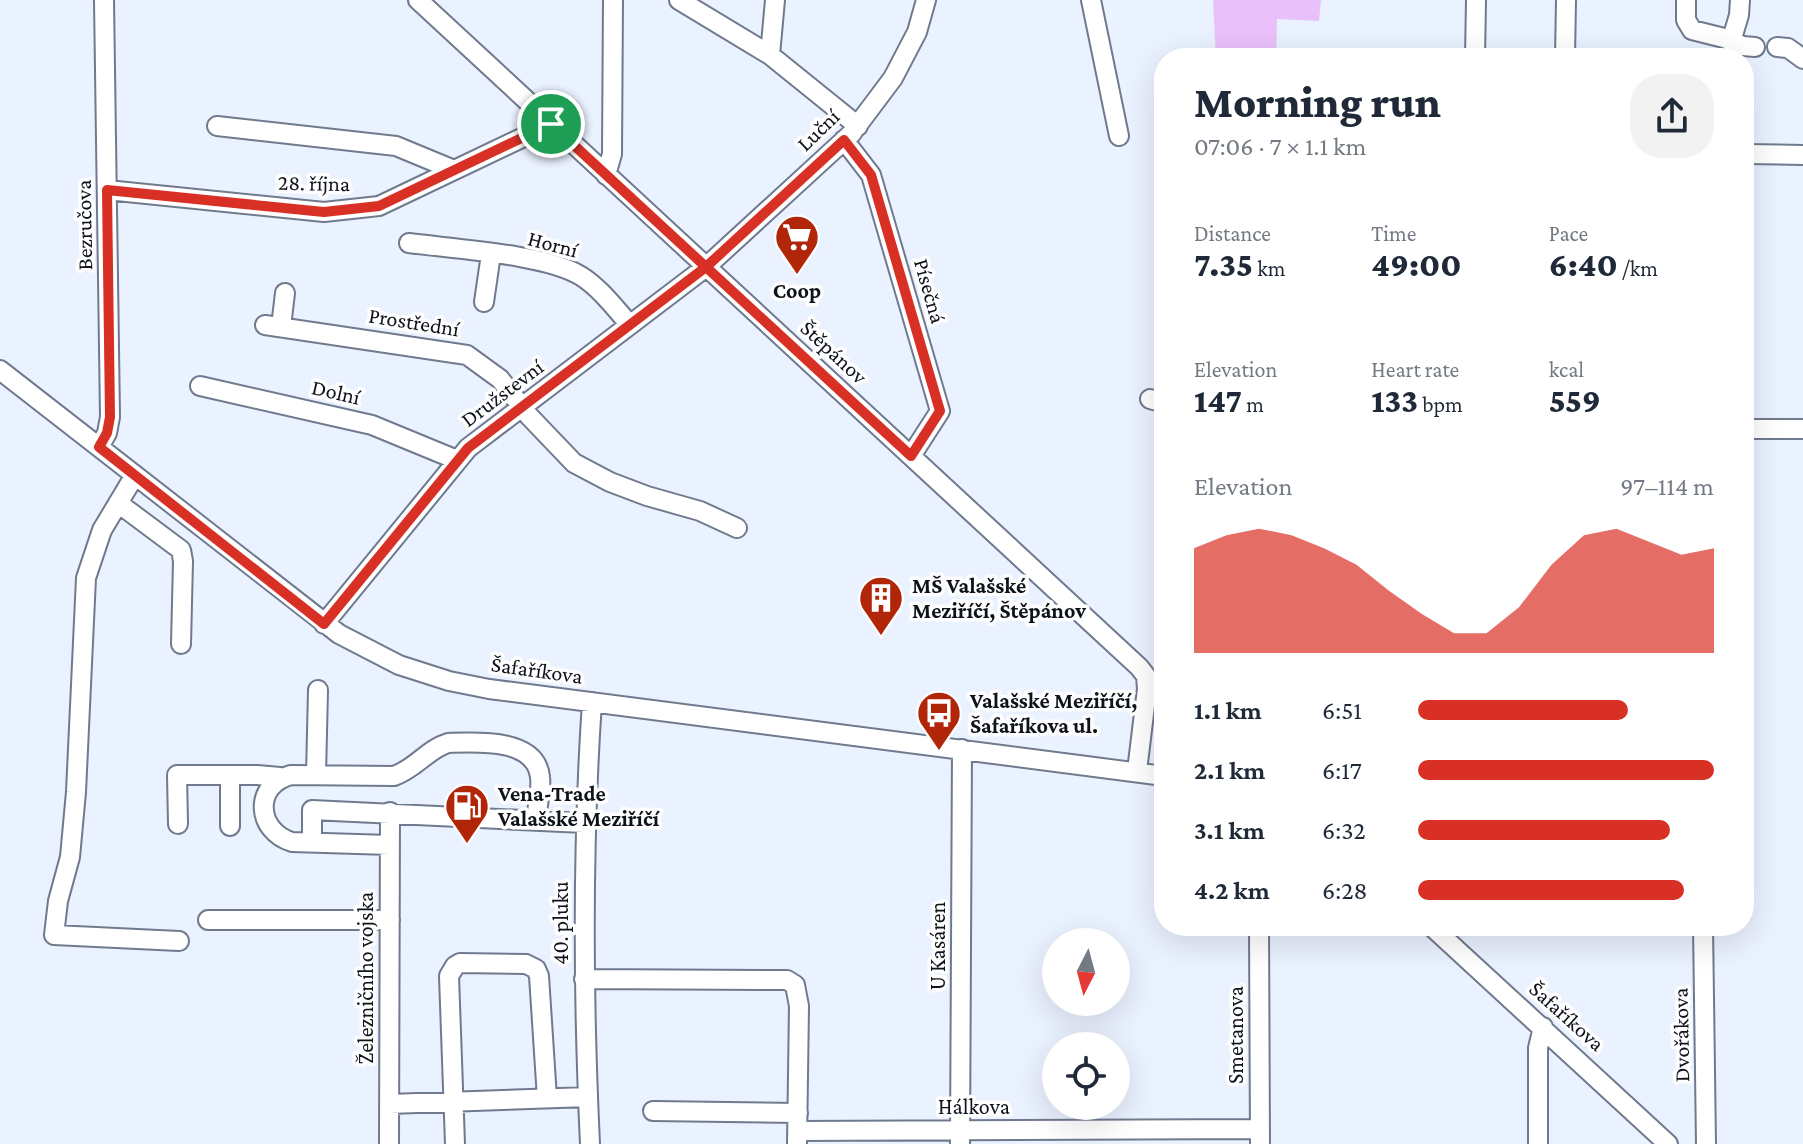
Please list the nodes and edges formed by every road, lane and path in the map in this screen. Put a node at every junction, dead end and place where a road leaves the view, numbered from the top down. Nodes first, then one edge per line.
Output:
1 (104, 0) edge
2 (418, 0) edge
3 (613, 0) edge
4 (679, 0) edge
5 (775, 0) edge
6 (926, 0) edge
7 (1091, 0) edge
8 (1476, 0) edge
9 (1566, 0) edge
10 (1686, 0) edge
11 (1740, 0) edge
12 (1731, 42) junction
13 (1755, 47) dead end
14 (1777, 47) dead end
15 (1475, 48) edge
16 (1565, 48) edge
17 (770, 55) junction
18 (1803, 59) edge
19 (551, 124) junction
20 (217, 126) dead end
21 (858, 126) junction
22 (1119, 136) dead end
23 (844, 140) junction
24 (1754, 154) edge
25 (1803, 155) edge
26 (454, 170) junction
27 (606, 175) junction
28 (107, 190) junction
29 (409, 243) dead end
30 (491, 254) junction
31 (706, 267) junction
32 (285, 293) dead end
33 (484, 302) dead end
34 (630, 325) junction
35 (0, 370) edge
36 (200, 386) dead end
37 (521, 407) junction
38 (1754, 429) edge
39 (1803, 429) edge
40 (99, 447) junction
41 (911, 456) junction
42 (457, 460) junction
43 (135, 475) junction
44 (118, 503) junction
45 (737, 528) dead end
46 (324, 624) junction
47 (181, 644) dead end
48 (318, 690) dead end
49 (592, 702) junction
50 (962, 749) junction
51 (1137, 771) junction
52 (1154, 774) edge
53 (230, 775) junction
54 (316, 775) junction
55 (280, 777) junction
56 (390, 812) junction
57 (537, 821) junction
58 (584, 823) junction
59 (178, 824) dead end
60 (230, 826) dead end
61 (312, 842) junction
62 (390, 845) junction
63 (208, 920) dead end
64 (390, 920) junction
65 (1259, 936) edge
66 (1442, 936) edge
67 (1703, 936) edge
68 (179, 941) dead end
69 (584, 979) junction
70 (1543, 1027) junction
71 (588, 1097) junction
72 (547, 1098) junction
73 (453, 1101) junction
74 (389, 1104) junction
75 (653, 1111) dead end
76 (798, 1129) edge
77 (1260, 1136) edge
78 (960, 1137) edge
79 (389, 1144) edge
80 (455, 1144) edge
81 (590, 1144) edge
82 (1538, 1144) edge
83 (1668, 1144) edge
84 (1706, 1144) edge

1 - 28 street, Bezručova
2 - 19 street, Štěpánov
3 - 27 street
4 - 17 street
5 - 17 street
6 - 21 street, Luční
7 - 22 street
8 - 15 street
9 - 16 street
10 - 12 street
11 - 12 street
12 - 13 street
14 - 18 street
17 - 21 street
19 - 26 street, 28. října
19 - 27 street, Štěpánov
20 - 26 street
21 - 23 street, Luční
23 - 31 street, Luční
23 - 41 street, Písečná
24 - 25 street
26 - 28 street, 28. října
27 - 31 street, Štěpánov
28 - 40 street, Bezručova
29 - 30 street, Horní
30 - 33 street
30 - 34 street, Horní
31 - 34 street, Družstevní
31 - 41 street, Štěpánov
32 - 37 street, Prostřední
34 - 37 street, Družstevní
35 - 40 street, Šafaříkova
36 - 42 street, Dolní
37 - 42 street, Družstevní
37 - 45 street, Prostřední
38 - 39 street
40 - 43 street, Šafaříkova
41 - 51 street, Štěpánov
42 - 46 street, Družstevní
43 - 44 street
43 - 46 street, Šafaříkova
44 - 47 street
44 - 68 street
46 - 49 street, Šafaříkova
48 - 54 street
49 - 50 street, Šafaříkova
49 - 58 street, 40. pluku
50 - 51 street, Šafaříkova
50 - 78 street, U Kasáren
51 - 52 street, Šafaříkova
53 - 55 street
53 - 59 street
53 - 60 street
54 - 55 street
54 - 57 street
55 - 61 street
56 - 57 street
56 - 61 street
56 - 62 street, Železničního vojska
57 - 58 street
58 - 69 street, 40. pluku
61 - 62 street
62 - 64 street, Železničního vojska
63 - 64 street
64 - 74 street, Železničního vojska
65 - 77 street, Smetanova
66 - 70 street, Šafaříkova
67 - 84 street, Dvořákova
69 - 71 street, 40. pluku
69 - 76 street
70 - 82 street
70 - 83 street, Šafaříkova
71 - 72 street
71 - 81 street, 40. pluku
72 - 73 street
72 - 73 street
73 - 74 street
73 - 80 street
74 - 79 street, Železničního vojska
75 - 76 street, Hálkova
76 - 78 street, Hálkova
77 - 78 street, Hálkova

